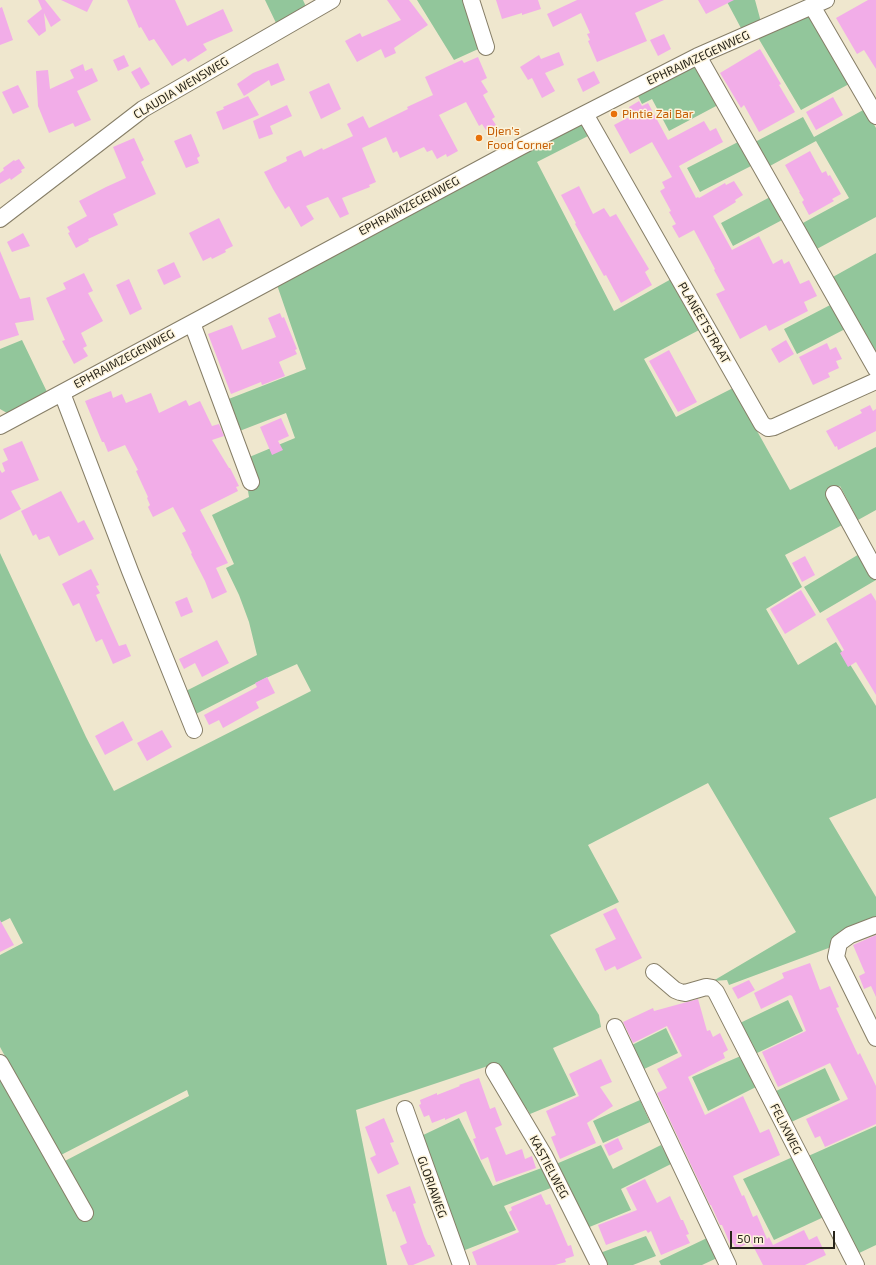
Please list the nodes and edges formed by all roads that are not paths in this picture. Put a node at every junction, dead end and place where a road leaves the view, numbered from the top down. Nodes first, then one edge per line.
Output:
1 (332, 0) edge
2 (471, 0) edge
3 (819, 3) edge
4 (486, 47) dead end
5 (698, 56) junction
6 (584, 114) junction
7 (876, 116) edge
8 (0, 219) edge
9 (192, 323) junction
10 (876, 369) edge
11 (876, 382) edge
12 (62, 393) junction
13 (0, 425) edge
14 (251, 482) dead end
15 (834, 494) dead end
16 (875, 567) edge
17 (194, 730) dead end
18 (876, 925) edge
19 (654, 972) dead end
20 (615, 1027) dead end
21 (876, 1038) edge
22 (0, 1063) edge
23 (494, 1071) dead end
24 (405, 1109) dead end
25 (85, 1213) dead end
26 (461, 1265) edge
27 (599, 1265) edge
28 (728, 1265) edge
29 (856, 1265) edge

1 - 8 street, CLAUDIA WENSWEG
2 - 4 street
3 - 5 street, EPHRAIMZEGENWEG
3 - 7 street
5 - 6 street, EPHRAIMZEGENWEG
5 - 10 street
6 - 9 street, EPHRAIMZEGENWEG
6 - 11 street, PLANEETSTRAAT
9 - 12 street, EPHRAIMZEGENWEG
9 - 14 street
12 - 13 street, EPHRAIMZEGENWEG
12 - 17 street
15 - 16 street
18 - 21 street
19 - 29 street, FELIXWEG
20 - 28 street
22 - 25 street
23 - 27 street, KASTIELWEG
24 - 26 street, GLORIAWEG

